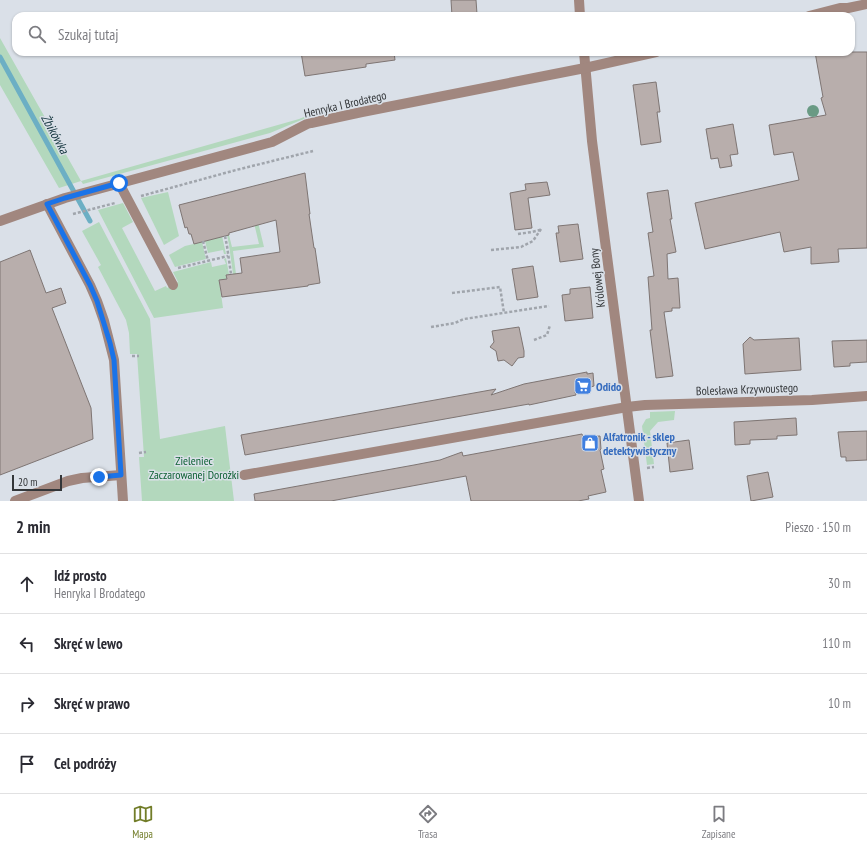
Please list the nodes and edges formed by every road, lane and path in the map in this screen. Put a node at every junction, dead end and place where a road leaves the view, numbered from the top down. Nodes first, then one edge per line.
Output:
1 (579, 0) edge
2 (867, 4) edge
3 (580, 12) edge
4 (824, 12) edge
5 (584, 56) edge
6 (638, 56) edge
7 (585, 68) junction
8 (313, 151) dead end
9 (119, 183) junction
10 (128, 199) junction
11 (47, 204) junction
12 (73, 214) dead end
13 (0, 221) edge
14 (518, 234) dead end
15 (225, 236) dead end
16 (203, 241) dead end
17 (491, 250) dead end
18 (228, 256) junction
19 (208, 261) junction
20 (174, 269) dead end
21 (231, 274) dead end
22 (173, 284) dead end
23 (452, 293) dead end
24 (549, 306) dead end
25 (504, 313) junction
26 (550, 325) dead end
27 (431, 327) dead end
28 (534, 340) dead end
29 (132, 356) dead end
30 (139, 356) dead end
31 (867, 396) edge
32 (627, 407) junction
33 (146, 452) dead end
34 (139, 453) dead end
35 (121, 475) junction
36 (244, 476) dead end
37 (15, 501) edge
38 (123, 501) edge
39 (639, 501) edge

1 - 3 street
2 - 4 street
5 - 7 street, Królowej Bony
6 - 7 street, Henryka I Brodatego
7 - 9 street, Henryka I Brodatego
7 - 32 street, Królowej Bony
8 - 10 path
9 - 10 street
9 - 11 street, Henryka I Brodatego
10 - 12 path
10 - 22 street
11 - 13 street, Henryka I Brodatego
11 - 35 street
14 - 17 path
15 - 18 path
16 - 19 path
18 - 19 path
18 - 21 path
19 - 20 path
23 - 25 path
24 - 25 path
25 - 27 path
26 - 28 path
29 - 30 path
31 - 32 street, Bolesława Krzywoustego
32 - 36 street, Bolesława Krzywoustego
32 - 39 street, Królowej Bony
33 - 34 path
35 - 37 street
35 - 38 street

